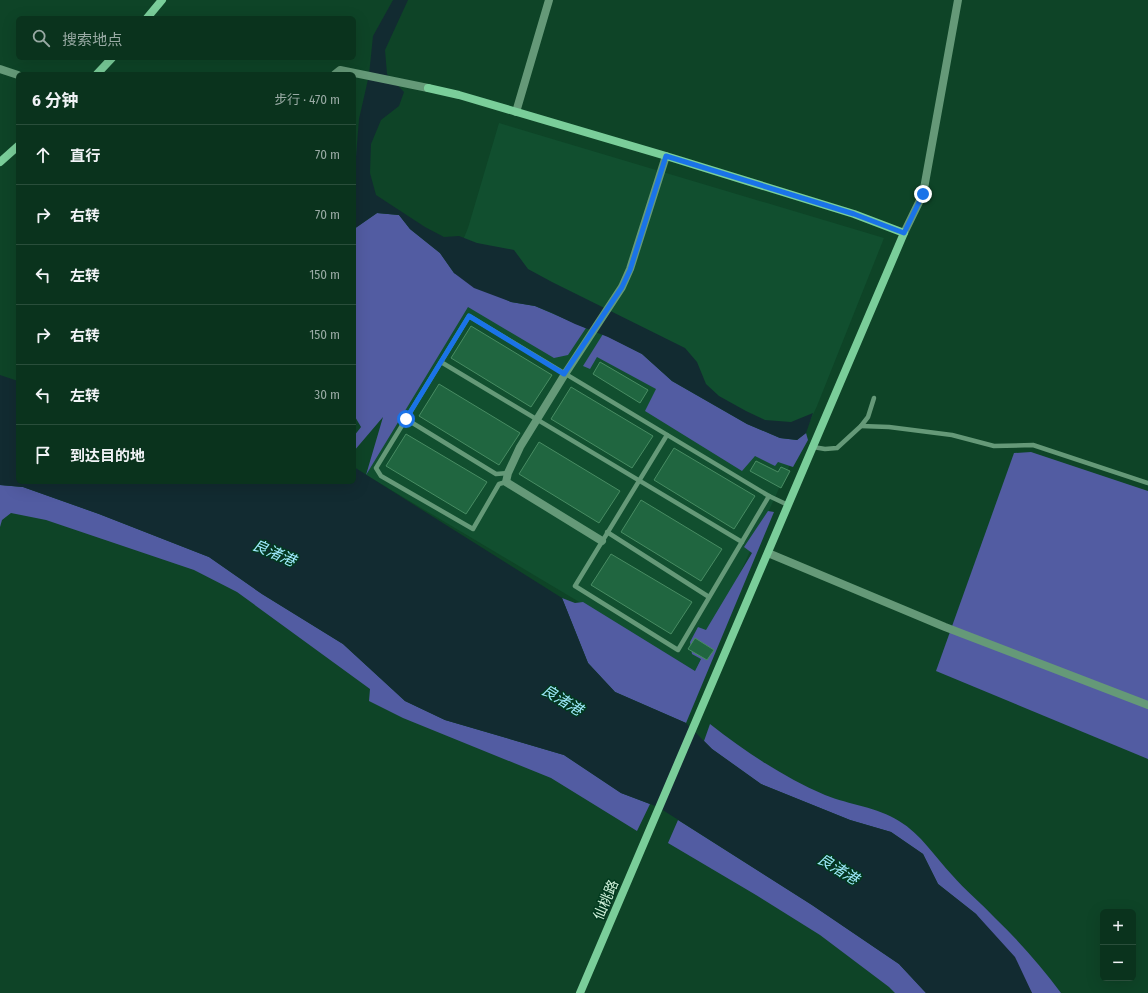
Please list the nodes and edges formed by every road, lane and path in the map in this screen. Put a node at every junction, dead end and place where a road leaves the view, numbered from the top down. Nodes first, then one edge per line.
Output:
1 (162, 0) edge
2 (549, 0) edge
3 (958, 0) edge
4 (149, 16) edge
5 (110, 60) edge
6 (0, 69) edge
7 (99, 72) edge
8 (338, 72) edge
9 (350, 72) edge
10 (356, 73) edge
11 (16, 74) edge
12 (516, 112) junction
13 (16, 148) edge
14 (666, 156) junction
15 (0, 162) edge
16 (904, 233) junction
17 (441, 362) junction
18 (564, 374) junction
19 (874, 398) dead end
20 (406, 419) junction
21 (536, 420) junction
22 (861, 426) junction
23 (667, 436) junction
24 (813, 447) junction
25 (508, 473) junction
26 (639, 481) junction
27 (506, 482) junction
28 (1148, 483) edge
29 (769, 496) junction
30 (788, 505) junction
31 (607, 532) junction
32 (602, 541) junction
33 (742, 542) junction
34 (768, 553) junction
35 (709, 597) junction
36 (1148, 705) edge
37 (580, 993) edge

1 - 4 street
2 - 12 street
3 - 16 street
5 - 7 street
6 - 11 street
8 - 9 street
10 - 12 street
12 - 14 street
13 - 15 street
14 - 16 street
14 - 18 street
16 - 24 street, 仙桃路
17 - 18 lane
17 - 20 lane
17 - 21 lane
18 - 21 street
18 - 23 lane
19 - 22 lane
20 - 25 lane
20 - 27 lane
21 - 25 street
21 - 26 lane
22 - 24 lane
22 - 28 lane
23 - 26 lane
23 - 29 lane
24 - 30 street, 仙桃路
25 - 27 street
26 - 31 lane
26 - 33 lane
27 - 32 street
29 - 30 lane
29 - 33 lane
30 - 34 street, 仙桃路
31 - 32 lane
31 - 35 lane
32 - 35 lane
33 - 35 lane
34 - 36 street
34 - 37 street, 仙桃路

